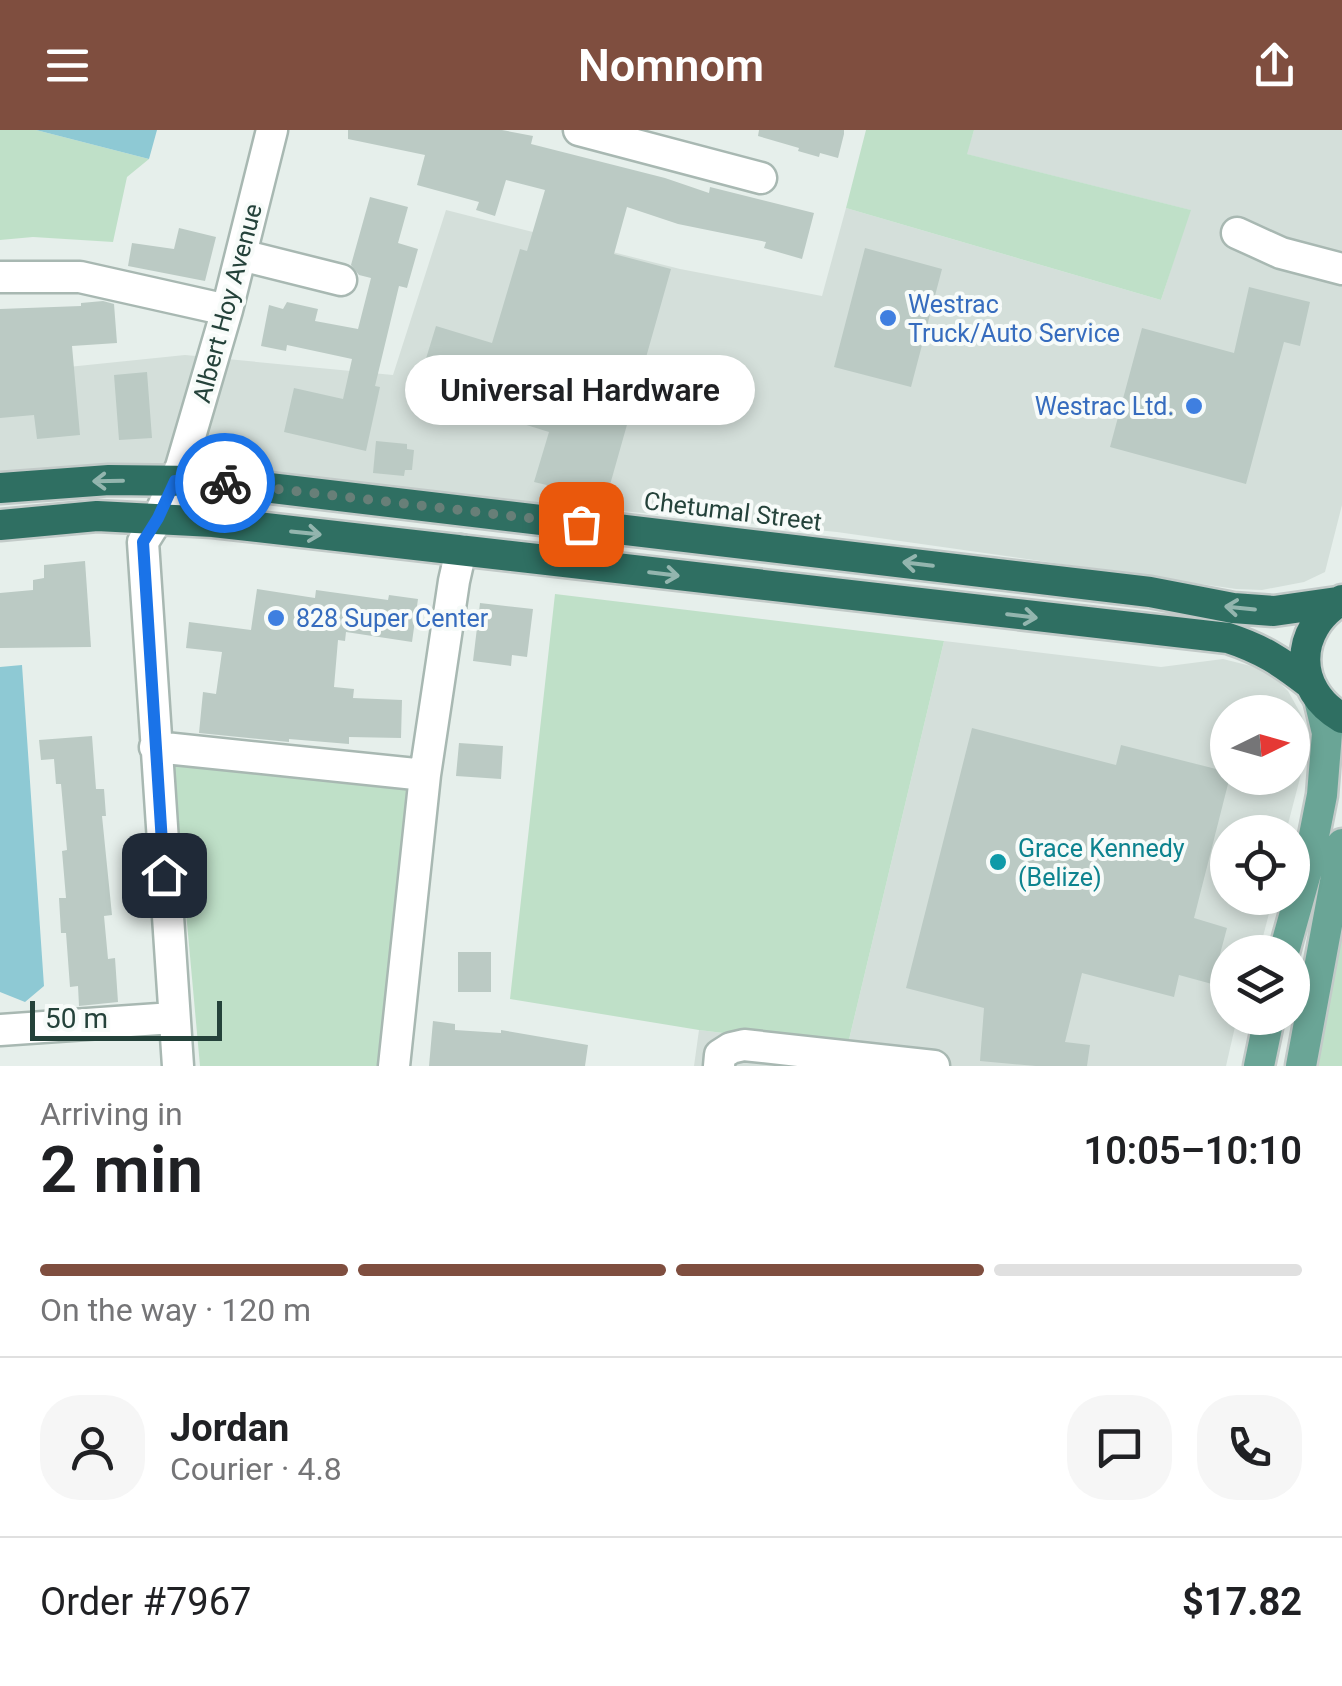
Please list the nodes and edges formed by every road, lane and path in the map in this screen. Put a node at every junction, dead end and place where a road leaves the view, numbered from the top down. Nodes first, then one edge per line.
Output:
1 (272, 130) edge
2 (578, 130) edge
3 (760, 178) dead end
4 (1237, 234) dead end
5 (241, 256) junction
6 (1342, 269) edge
7 (0, 277) edge
8 (341, 280) dead end
9 (227, 310) junction
10 (175, 481) junction
11 (0, 488) edge
12 (158, 518) junction
13 (0, 525) edge
14 (772, 546) junction
15 (461, 550) junction
16 (767, 586) junction
17 (1339, 601) edge
18 (1324, 701) edge
19 (155, 747) junction
20 (425, 775) junction
21 (1342, 844) edge
22 (1289, 935) edge
23 (174, 1018) junction
24 (0, 1030) edge
25 (1265, 1035) edge
26 (178, 1066) edge
27 (394, 1066) edge
28 (719, 1066) edge
29 (934, 1066) edge
30 (1259, 1066) edge
31 (1301, 1066) edge

1 - 5 street, Albert Hoy Avenue
2 - 3 street
4 - 6 street
5 - 8 street
5 - 9 street, Albert Hoy Avenue
7 - 9 street
9 - 10 street, Albert Hoy Avenue
10 -> 11 highway, Chetumal Street
10 - 12 street, Albert Hoy Avenue
10 - 14 highway, Chetumal Street
12 - 13 highway
12 -> 15 highway
12 - 19 street, Albert Hoy Avenue
14 - 16 highway
17 -> 14 highway, Chetumal Street
15 -> 16 highway
15 - 20 street
16 -> 18 highway
17 - 18 highway
18 - 22 main road
19 - 20 street
19 - 23 street, Albert Hoy Avenue
20 - 27 street
21 - 31 main road
23 - 24 street
23 - 26 street, Albert Hoy Avenue
25 - 30 main road
28 - 29 street

